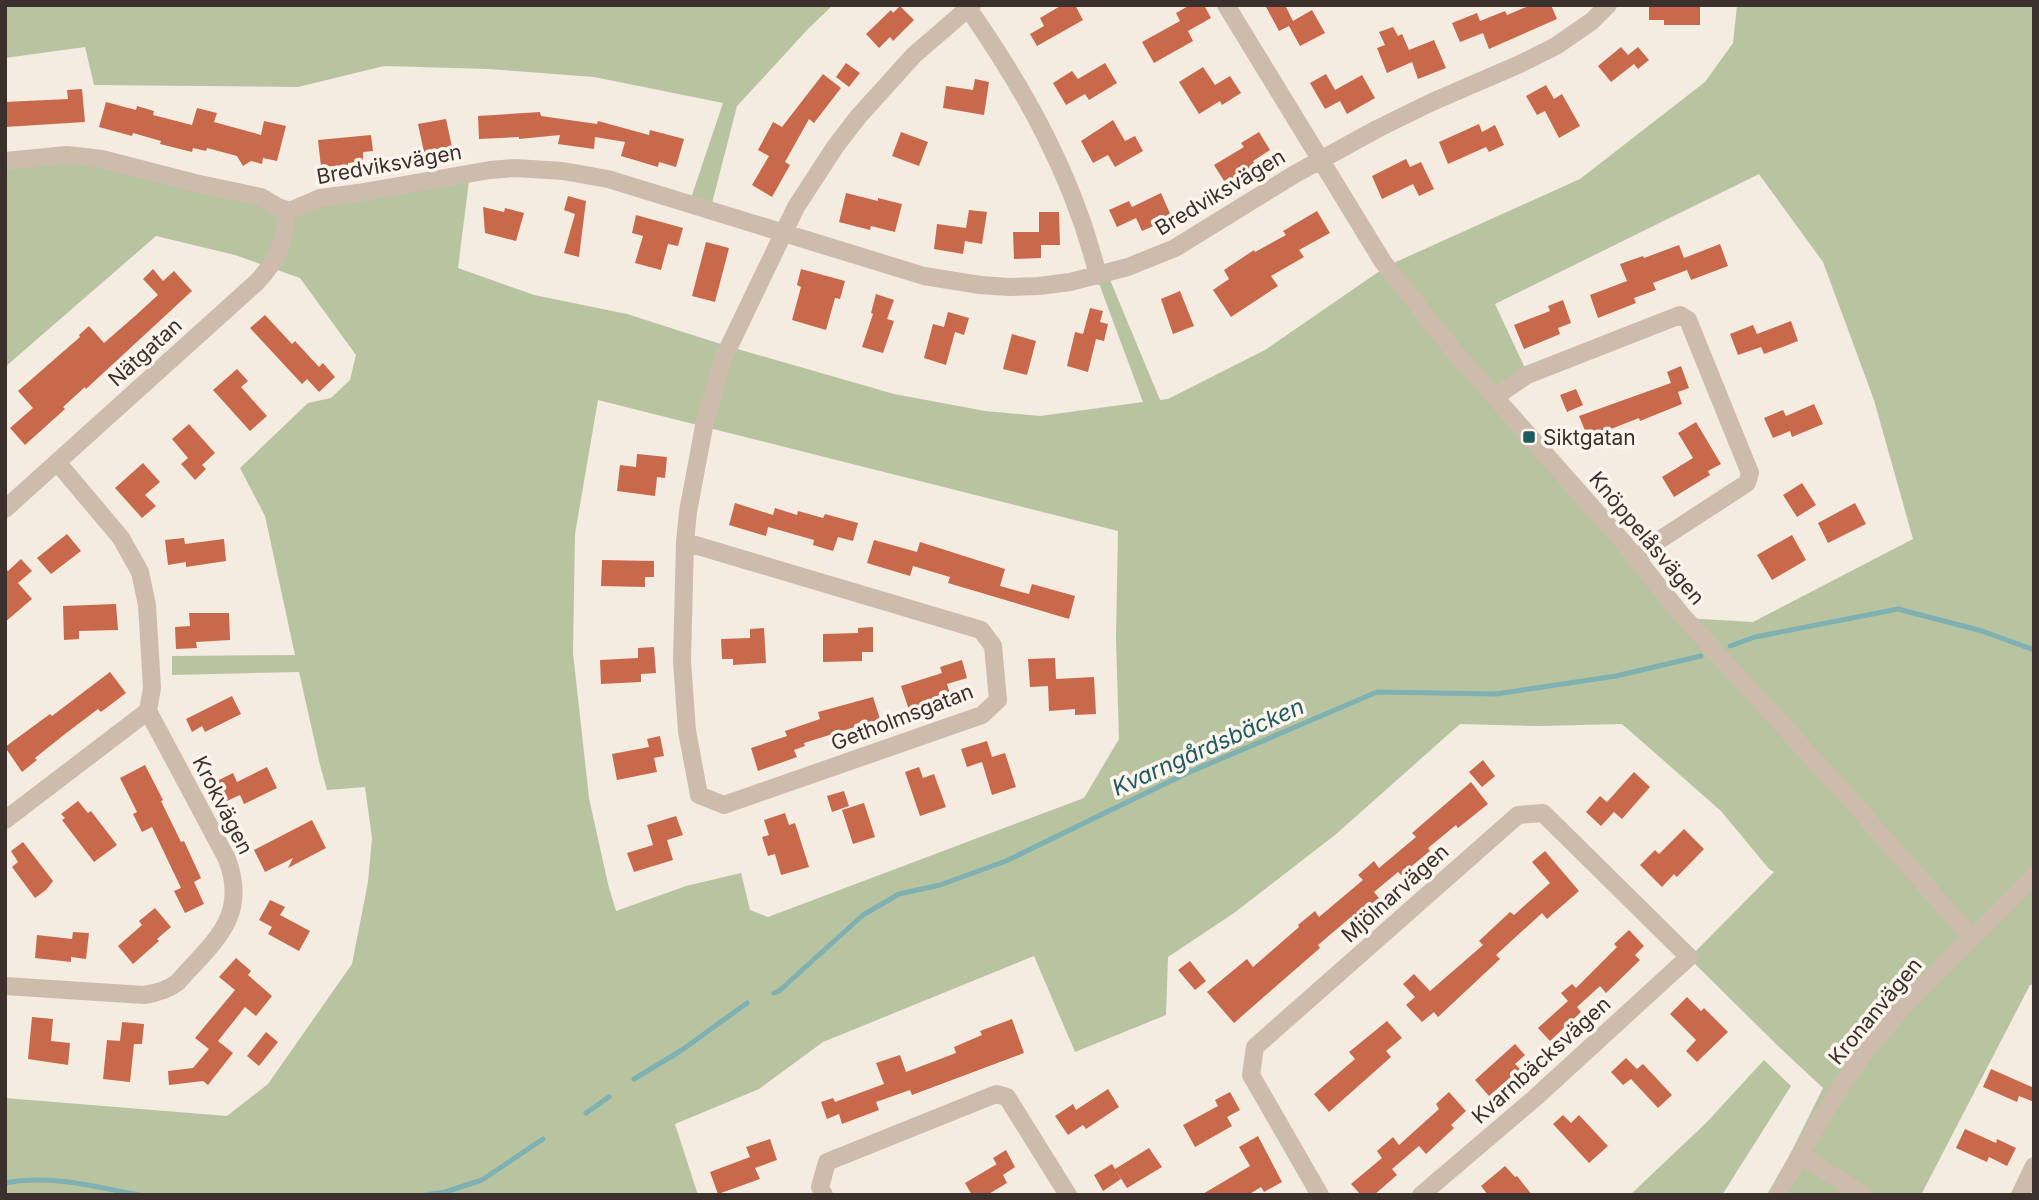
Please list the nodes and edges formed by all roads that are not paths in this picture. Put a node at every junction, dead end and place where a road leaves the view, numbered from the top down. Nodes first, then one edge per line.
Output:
1 (1226, 5) edge
2 (1608, 5) edge
3 (970, 7) edge
4 (1320, 160) junction
5 (5, 161) edge
6 (286, 211) junction
7 (783, 232) junction
8 (1098, 276) junction
9 (1494, 397) junction
10 (57, 462) junction
11 (5, 509) edge
12 (685, 542) junction
13 (1636, 559) junction
14 (148, 711) junction
15 (5, 820) edge
16 (2034, 876) edge
17 (1971, 937) junction
18 (1689, 957) joint
19 (5, 986) edge
20 (1800, 1156) junction
21 (2034, 1166) edge
22 (824, 1195) edge
23 (1069, 1195) edge
24 (1320, 1195) edge
25 (1421, 1195) edge
26 (1777, 1195) edge
27 (1863, 1195) edge
28 (2020, 1195) edge

1 - 4 street, Knöppelåsvägen
2 - 4 street, Bredviksvägen
3 - 7 street
3 - 8 street
4 - 8 street, Bredviksvägen
4 - 9 street, Knöppelåsvägen
5 - 6 street
6 - 7 street, Bredviksvägen
6 - 10 street, Nätgatan
7 - 8 street, Bredviksvägen
7 - 12 street, Getholmsgatan
9 - 13 street, Knöppelåsvägen
9 - 13 street
10 - 11 street, Nätgatan
10 - 14 street
12 - 12 street, Getholmsgatan
13 - 17 street, Knöppelåsvägen
14 - 15 street
14 - 19 street, Krokvägen
16 - 17 street, Kronanvägen
17 - 20 street, Kronanvägen
18 - 24 street, Mjölnarvägen
18 - 25 street, Kvarnbäcksvägen
20 - 26 street, Kronanvägen
20 - 27 street
21 - 28 street
22 - 23 street

